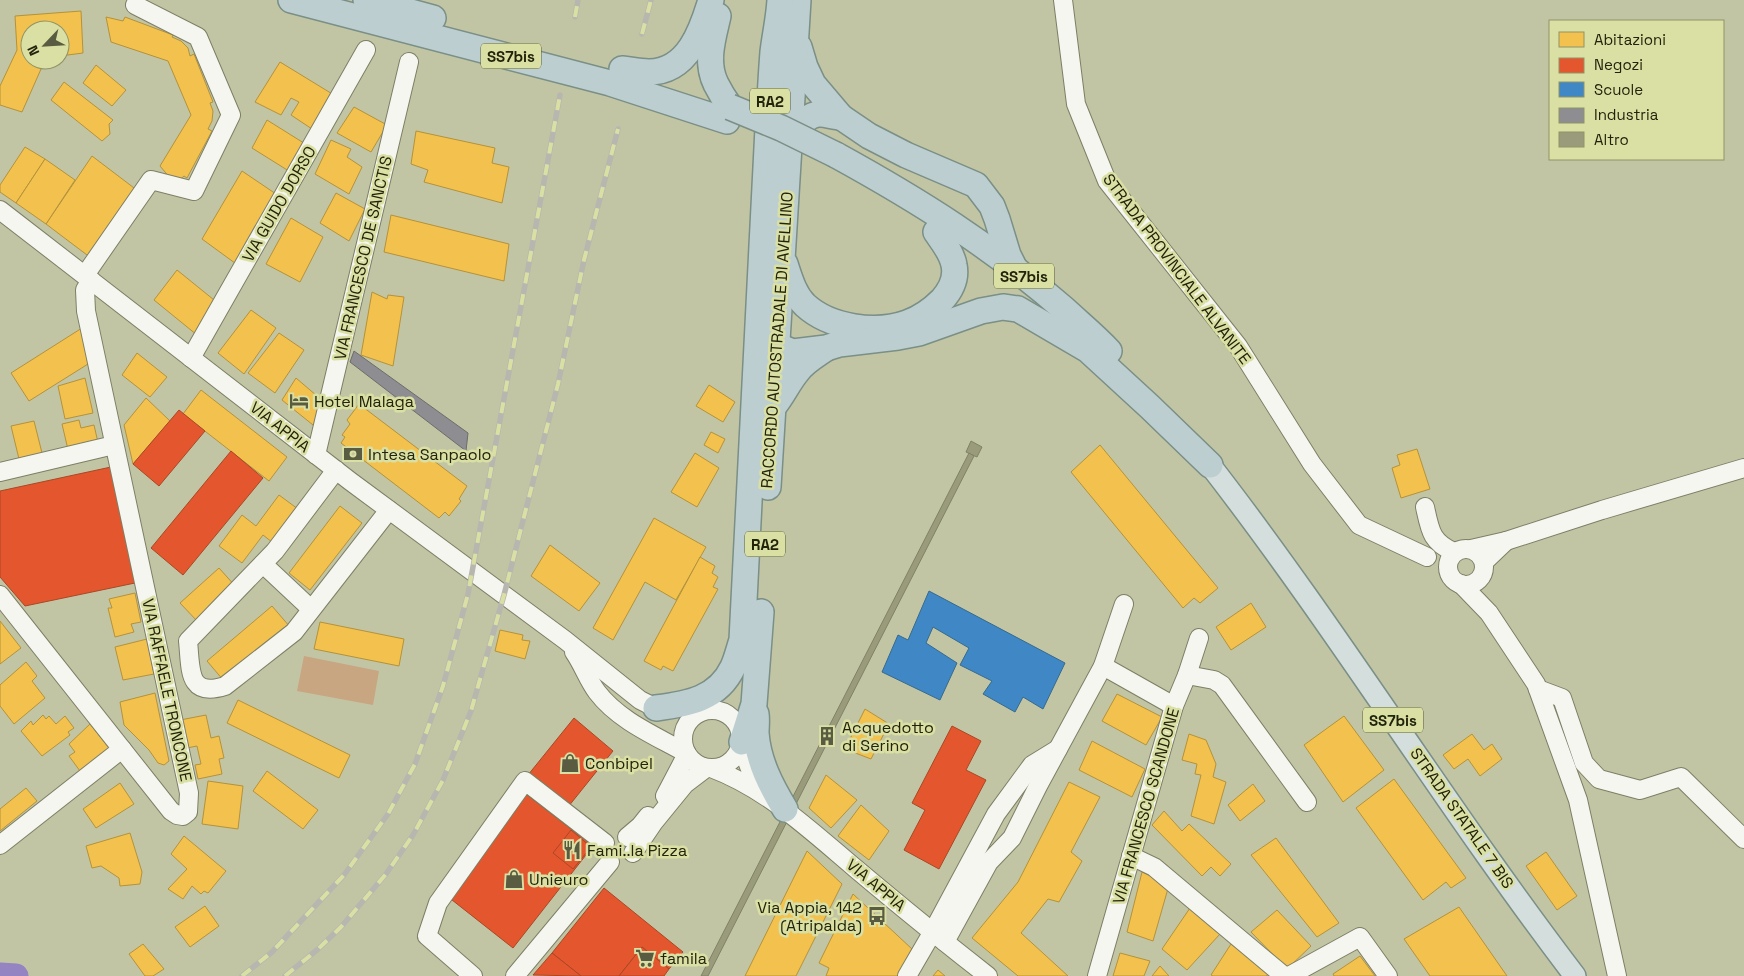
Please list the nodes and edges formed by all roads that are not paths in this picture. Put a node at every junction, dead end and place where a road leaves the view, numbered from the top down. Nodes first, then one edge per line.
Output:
1 (292, 0) edge
2 (366, 0) edge
3 (711, 0) edge
4 (723, 0) edge
5 (780, 0) edge
6 (798, 0) edge
7 (1063, 0) edge
8 (136, 5) dead end
9 (796, 30) junction
10 (366, 50) dead end
11 (409, 62) dead end
12 (622, 69) junction
13 (729, 114) junction
14 (841, 117) junction
15 (790, 141) junction
16 (961, 178) junction
17 (765, 182) junction
18 (0, 210) edge
19 (947, 230) junction
20 (782, 254) junction
21 (1014, 267) junction
22 (88, 278) junction
23 (1093, 345) junction
24 (778, 346) junction
25 (826, 348) junction
26 (191, 358) junction
27 (773, 408) junction
28 (114, 445) junction
29 (316, 455) junction
30 (1210, 465) joint
31 (336, 470) junction
32 (1743, 470) edge
33 (0, 472) edge
34 (1425, 507) dead end
35 (389, 510) junction
36 (1506, 541) junction
37 (1463, 550) junction
38 (1427, 557) junction
39 (263, 564) junction
40 (1483, 569) junction
41 (1455, 580) junction
42 (0, 595) edge
43 (1124, 604) dead end
44 (311, 609) junction
45 (1489, 613) junction
46 (1199, 638) dead end
47 (565, 640) junction
48 (742, 640) junction
49 (1103, 666) junction
50 (1187, 675) junction
51 (1538, 689) junction
52 (755, 692) junction
53 (1174, 706) junction
54 (656, 708) junction
55 (704, 710) junction
56 (741, 744) junction
57 (1060, 747) junction
58 (122, 749) junction
59 (687, 754) junction
60 (709, 768) junction
61 (763, 794) junction
62 (1307, 802) dead end
63 (785, 809) junction
64 (1744, 838) edge
65 (604, 843) junction
66 (630, 845) junction
67 (0, 846) edge
68 (976, 849) junction
69 (993, 856) junction
70 (1131, 856) junction
71 (610, 862) junction
72 (939, 938) junction
73 (473, 976) edge
74 (515, 976) edge
75 (907, 976) edge
76 (988, 976) edge
77 (1096, 976) edge
78 (1284, 976) edge
79 (1289, 976) edge
80 (1388, 976) edge
81 (1575, 976) edge
82 (1617, 976) edge

1 - 13 highway, SS7bis
2 - 12 highway, SS7bis
3 - 12 highway
4 - 13 highway
5 - 17 highway, RACCORDO AUTOSTRADALE DI AVELLINO / RA2
6 - 9 highway, RACCORDO AUTOSTRADALE DI AVELLINO / RA2
7 - 38 street, STRADA PROVINCIALE ALVANITE
8 - 22 street
9 - 14 highway
9 - 15 highway, RACCORDO AUTOSTRADALE DI AVELLINO / RA2
10 - 26 street, VIA GUIDO DORSO
11 - 29 street, VIA FRANCESCO DE SANCTIS
12 - 13 highway, SS7bis
13 - 19 highway, SS7bis
14 - 15 highway
14 - 16 highway
15 - 20 highway, RACCORDO AUTOSTRADALE DI AVELLINO / RA2
16 - 19 highway
16 - 21 highway
17 - 24 highway
17 - 48 highway, RACCORDO AUTOSTRADALE DI AVELLINO / RA2
18 - 22 street, VIA APPIA
19 - 20 highway
19 - 21 highway, SS7bis
19 - 23 highway, SS7bis
20 - 24 highway, RACCORDO AUTOSTRADALE DI AVELLINO / RA2
21 - 23 highway, SS7bis
22 - 26 street, VIA APPIA
22 - 28 street, VIA RAFFAELE TRONCONE
23 - 25 highway
23 - 30 highway, SS7bis
24 - 25 highway
24 - 27 highway, RACCORDO AUTOSTRADALE DI AVELLINO / RA2
25 - 27 highway
26 - 29 street, VIA APPIA
27 - 52 highway, RACCORDO AUTOSTRADALE DI AVELLINO / RA2
28 - 33 street
28 - 58 street, VIA RAFFAELE TRONCONE
29 - 31 street, VIA APPIA
30 - 81 main road, STRADA STATALE 7 BIS / SS7bis
31 - 35 street, VIA APPIA
31 - 39 street
32 - 36 street
34 - 37 street
35 - 44 street
35 - 47 street, VIA APPIA
36 - 37 street
36 - 40 street
37 - 38 street
37 - 40 street
37 - 41 street
38 - 41 street, STRADA PROVINCIALE ALVANITE
39 - 44 street
39 - 44 street
40 - 41 street
40 - 45 street
41 - 45 street, STRADA PROVINCIALE ALVANITE
42 - 58 street, VIA RAFFAELE TRONCONE
43 - 49 street
45 - 51 street
46 - 50 street, VIA FRANCESCO SCANDONE
47 - 54 street, VIA APPIA
47 - 59 street, VIA APPIA
48 - 54 highway
48 - 55 highway
49 - 53 street
49 - 57 street
50 - 53 street, VIA FRANCESCO SCANDONE
50 - 62 street
51 - 64 street
51 - 82 street
52 - 56 highway
52 - 63 highway
53 - 70 street, VIA FRANCESCO SCANDONE
54 - 55 street, VIA APPIA
55 - 56 street, VIA APPIA
55 - 59 street
56 - 60 street
56 - 61 street, VIA APPIA
57 - 68 street
57 - 69 street
58 - 67 street
59 - 60 street, VIA APPIA
59 - 66 street
60 - 61 street, VIA APPIA
60 - 66 street
61 - 63 street, VIA APPIA
63 - 72 street, VIA APPIA
65 - 66 street
65 - 71 street
65 - 73 street
66 - 71 street
68 - 69 street
68 - 72 street
69 - 72 street
70 - 77 street, VIA FRANCESCO SCANDONE
70 - 78 street
71 - 74 street
72 - 75 street
72 - 76 street, VIA APPIA
79 - 80 street

